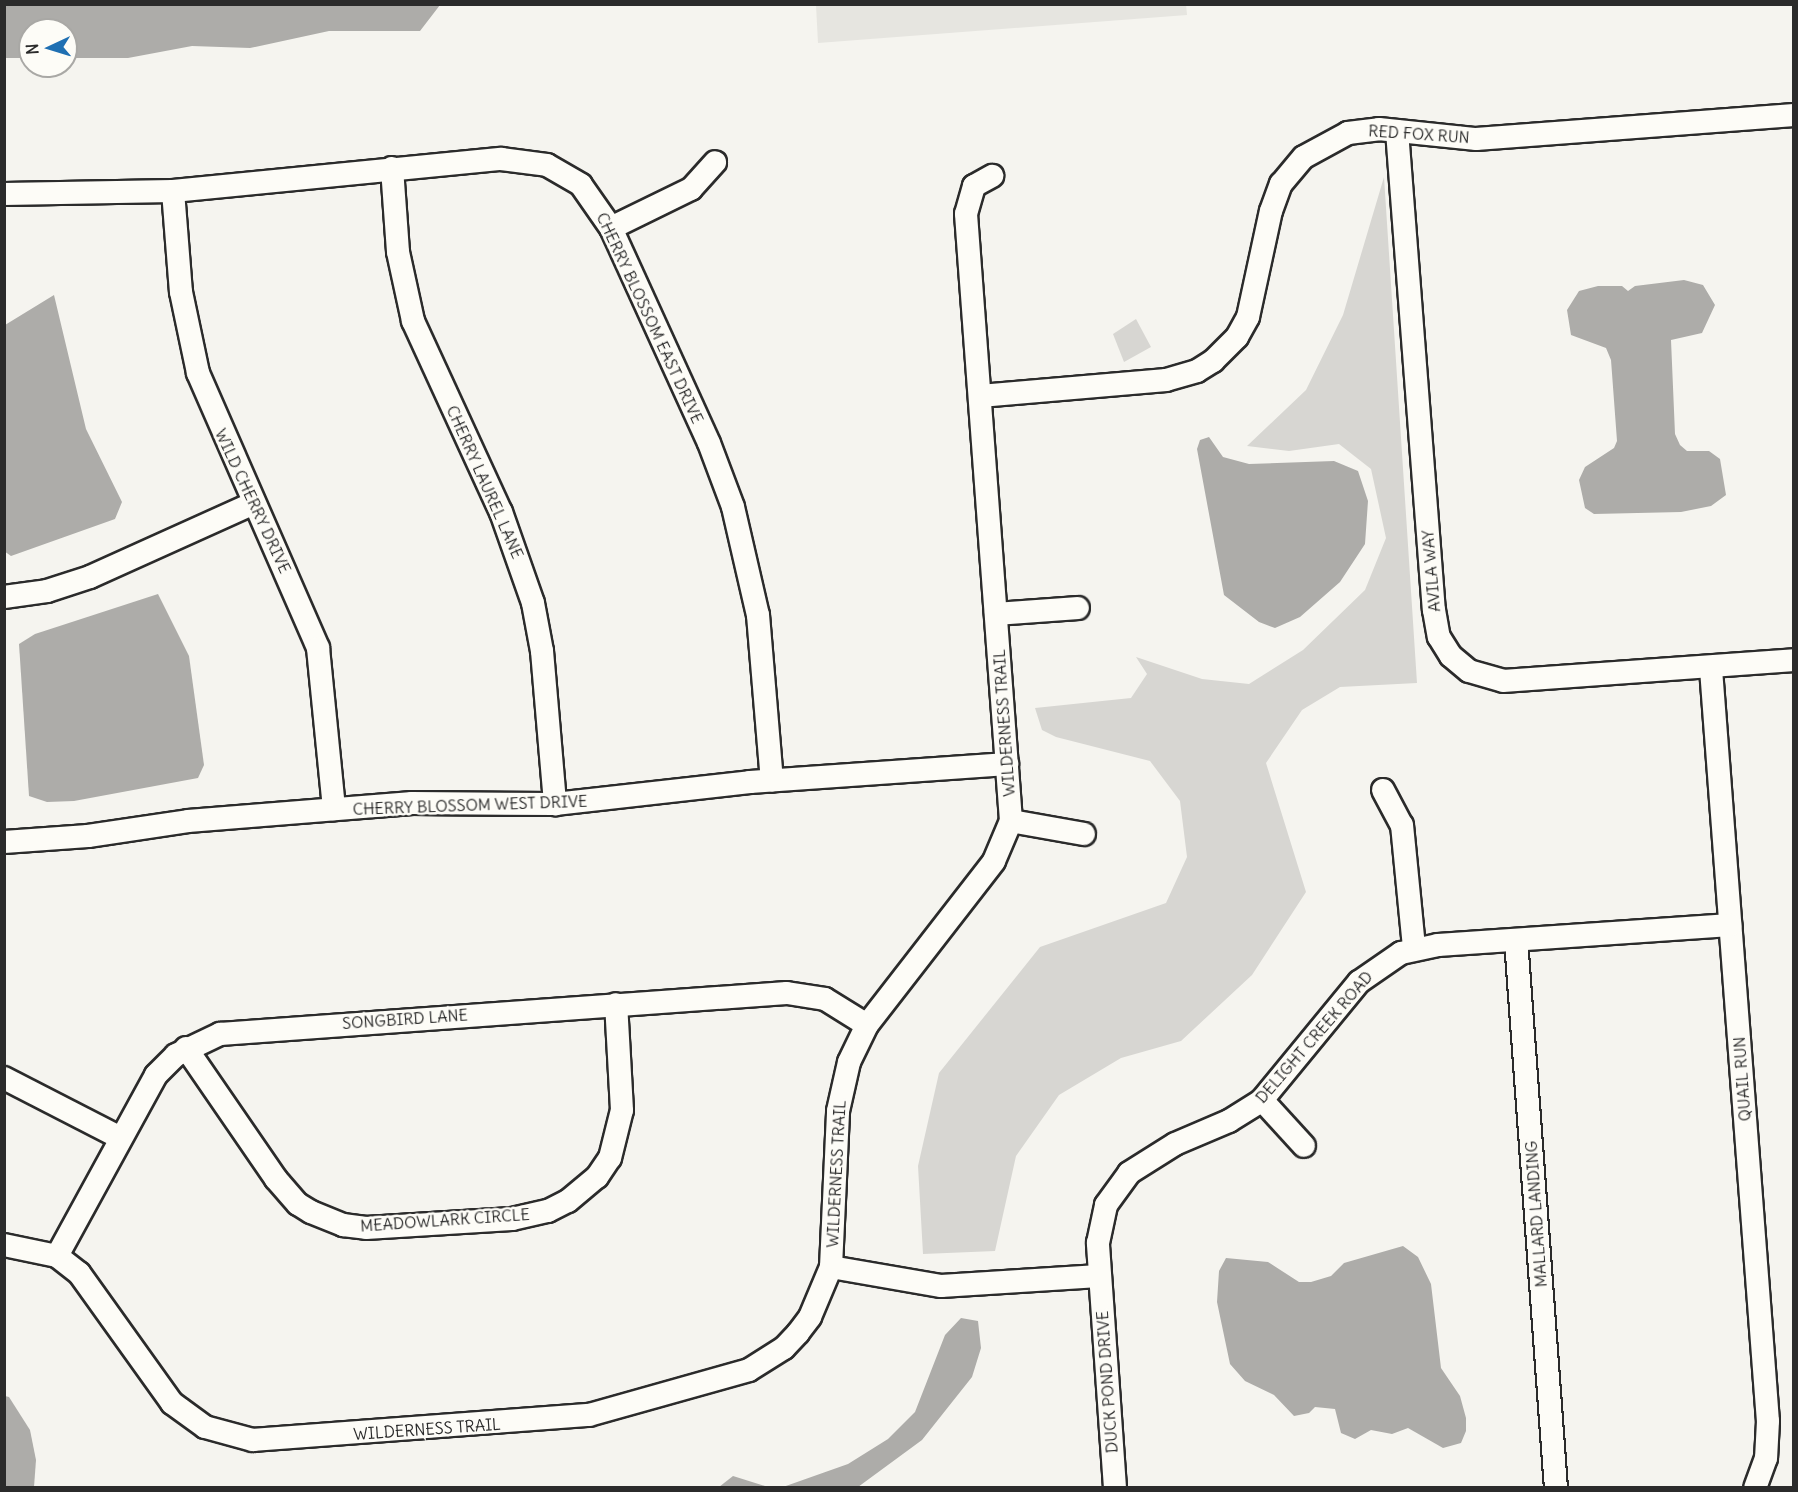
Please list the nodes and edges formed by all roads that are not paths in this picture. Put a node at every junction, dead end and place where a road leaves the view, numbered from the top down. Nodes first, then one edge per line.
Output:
1 (1794, 115) edge
2 (1397, 131) junction
3 (715, 162) dead end
4 (392, 168) junction
5 (992, 176) dead end
6 (173, 191) junction
7 (4, 194) edge
8 (611, 228) junction
9 (980, 396) junction
10 (254, 502) junction
11 (4, 597) edge
12 (1078, 608) dead end
13 (996, 614) junction
14 (1794, 660) edge
15 (1711, 669) junction
16 (1007, 764) junction
17 (772, 780) junction
18 (1383, 790) dead end
19 (555, 804) junction
20 (334, 809) junction
21 (1011, 821) junction
22 (1084, 834) dead end
23 (4, 842) edge
24 (1730, 925) junction
25 (1516, 940) junction
26 (1414, 948) junction
27 (616, 1004) junction
28 (867, 1025) junction
29 (186, 1048) junction
30 (4, 1078) edge
31 (1262, 1100) junction
32 (119, 1137) junction
33 (1304, 1146) dead end
34 (4, 1245) edge
35 (57, 1256) junction
36 (831, 1268) junction
37 (1099, 1276) junction
38 (1115, 1488) edge
39 (1556, 1488) edge
40 (1755, 1488) edge

1 - 2 street, RED FOX RUN
2 - 9 street, RED FOX RUN
2 - 15 street, AVILA WAY
3 - 8 street
4 - 6 street, CHERRY BLOSSOM EAST DRIVE
4 - 8 street, CHERRY BLOSSOM EAST DRIVE
4 - 19 street, CHERRY LAUREL LANE
5 - 9 street, WILDERNESS TRAIL
6 - 7 street, CHERRY BLOSSOM EAST DRIVE
6 - 10 street, WILD CHERRY DRIVE
8 - 17 street, CHERRY BLOSSOM EAST DRIVE
9 - 13 street, WILDERNESS TRAIL
10 - 11 street
10 - 20 street, WILD CHERRY DRIVE
12 - 13 street
13 - 16 street, WILDERNESS TRAIL
14 - 15 street, AVILA WAY
15 - 24 street, QUAIL RUN
16 - 17 street, CHERRY BLOSSOM WEST DRIVE
16 - 21 street, WILDERNESS TRAIL
17 - 19 street, CHERRY BLOSSOM WEST DRIVE
18 - 26 street
19 - 20 street, CHERRY BLOSSOM WEST DRIVE
20 - 23 street, CHERRY BLOSSOM WEST DRIVE
21 - 22 street
21 - 28 street, WILDERNESS TRAIL
24 - 25 street, DELIGHT CREEK ROAD
24 - 40 street, QUAIL RUN
25 - 26 street, DELIGHT CREEK ROAD
25 - 39 street, MALLARD LANDING
26 - 31 street, DELIGHT CREEK ROAD
27 - 28 street, SONGBIRD LANE
27 - 29 street, SONGBIRD LANE
27 - 29 street, MEADOWLARK CIRCLE
28 - 36 street, WILDERNESS TRAIL
29 - 32 street, SONGBIRD LANE
30 - 32 street
31 - 33 street
31 - 37 street, DELIGHT CREEK ROAD
32 - 35 street, SONGBIRD LANE
34 - 35 street, WILDERNESS TRAIL
35 - 36 street, WILDERNESS TRAIL
36 - 37 street
37 - 38 street, DUCK POND DRIVE

